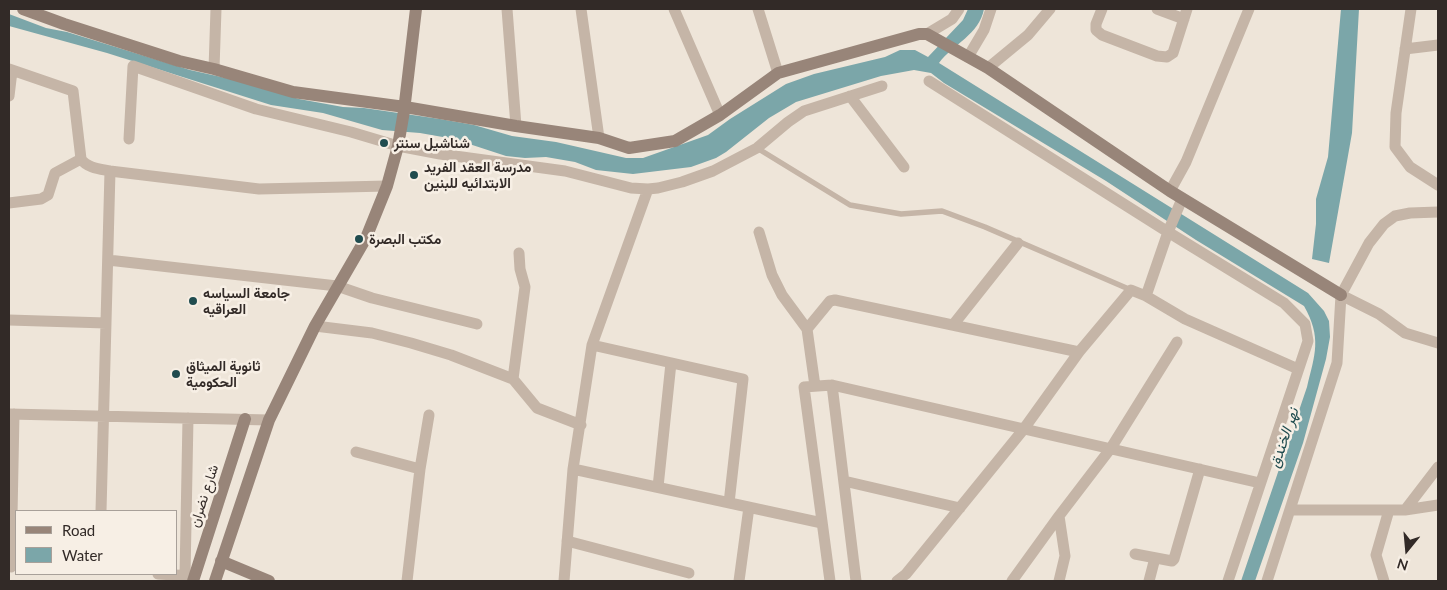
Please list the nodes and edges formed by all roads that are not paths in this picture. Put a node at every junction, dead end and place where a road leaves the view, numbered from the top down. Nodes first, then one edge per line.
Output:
1 (23, 9) edge
2 (216, 9) edge
3 (416, 9) edge
4 (507, 9) edge
5 (581, 9) edge
6 (674, 9) edge
7 (758, 9) edge
8 (959, 9) edge
9 (990, 9) edge
10 (1050, 9) edge
11 (1102, 9) edge
12 (1157, 9) edge
13 (1249, 9) edge
14 (1411, 9) edge
15 (1185, 14) edge
16 (931, 37) junction
17 (1438, 45) edge
18 (1405, 49) junction
19 (968, 57) junction
20 (988, 68) junction
21 (214, 69) junction
22 (10, 70) edge
23 (778, 74) junction
24 (929, 81) dead end
25 (882, 86) dead end
26 (9, 96) edge
27 (850, 96) junction
28 (404, 109) junction
29 (720, 115) junction
30 (516, 126) junction
31 (599, 138) junction
32 (129, 139) dead end
33 (398, 144) junction
34 (757, 148) junction
35 (81, 159) junction
36 (904, 167) dead end
37 (110, 171) junction
38 (387, 186) junction
39 (1438, 186) edge
40 (648, 189) junction
41 (1170, 191) junction
42 (1180, 202) junction
43 (9, 203) edge
44 (1438, 212) edge
45 (1168, 230) junction
46 (759, 232) dead end
47 (1018, 243) junction
48 (519, 253) dead end
49 (108, 260) junction
50 (337, 286) junction
51 (1131, 290) junction
52 (1341, 295) junction
53 (1146, 296) junction
54 (9, 320) edge
55 (106, 323) junction
56 (477, 324) dead end
57 (954, 325) junction
58 (315, 326) junction
59 (807, 329) junction
60 (1177, 342) dead end
61 (1438, 343) edge
62 (592, 345) junction
63 (1079, 352) junction
64 (671, 363) junction
65 (1298, 369) junction
66 (514, 379) junction
67 (832, 385) junction
68 (810, 386) junction
69 (11, 414) edge
70 (429, 415) dead end
71 (104, 416) junction
72 (188, 418) junction
73 (245, 419) junction
74 (269, 420) junction
75 (580, 425) junction
76 (1023, 430) junction
77 (1111, 448) junction
78 (356, 452) dead end
79 (1438, 467) edge
80 (420, 469) junction
81 (573, 469) junction
82 (1200, 469) junction
83 (844, 481) junction
84 (1260, 482) junction
85 (658, 487) junction
86 (729, 503) junction
87 (1438, 505) edge
88 (749, 507) junction
89 (960, 508) junction
90 (102, 510) edge
91 (1290, 510) junction
92 (1389, 510) junction
93 (1405, 510) junction
94 (1059, 516) junction
95 (822, 523) junction
96 (567, 541) junction
97 (1135, 554) dead end
98 (1156, 558) junction
99 (221, 561) junction
100 (12, 567) edge
101 (689, 573) dead end
102 (166, 575) edge
103 (191, 578) edge
104 (903, 579) edge
105 (215, 581) edge
106 (269, 581) edge
107 (407, 581) edge
108 (564, 581) edge
109 (739, 581) edge
110 (830, 581) edge
111 (856, 581) edge
112 (1012, 581) edge
113 (1059, 581) edge
114 (1149, 581) edge
115 (1228, 581) edge
116 (1267, 581) edge
117 (1384, 581) edge

1 - 21 street
2 - 21 street
3 - 28 street
4 - 30 street
5 - 31 street
6 - 29 street
7 - 23 street
8 - 16 street
9 - 19 street
10 - 20 street
11 - 15 street
12 - 15 street
13 - 41 street
14 - 18 street
16 - 19 street
16 - 23 street
17 - 18 street
18 - 39 street
19 - 20 street
20 - 41 street
21 - 28 street
22 - 26 street
22 - 35 street
23 - 29 street
24 - 45 street
25 - 27 street
27 - 34 street
27 - 36 street
28 - 30 street
28 - 33 street
29 - 31 street
30 - 31 street
32 - 33 street
33 - 38 street
33 - 40 street
34 - 40 street
34 - 47 lane
35 - 37 street
35 - 43 street
37 - 38 street
37 - 49 street
38 - 50 street
40 - 62 street
41 - 42 street
42 - 45 street
42 - 52 street
44 - 52 street
45 - 53 street
45 - 65 street
46 - 59 street
47 - 51 lane
47 - 57 street
48 - 66 street
49 - 50 street
49 - 55 street
50 - 56 street
50 - 58 street
51 - 53 street
51 - 63 street
52 - 61 street
52 - 91 street
53 - 65 street
54 - 55 street
55 - 71 street
57 - 59 street
57 - 63 street
58 - 66 street
58 - 74 street
59 - 68 street
60 - 77 street
62 - 64 street
62 - 75 street
63 - 76 street
64 - 85 street
64 - 86 street
65 - 84 street
66 - 75 street
67 - 68 street
67 - 76 street
67 - 83 street
68 - 95 street
69 - 71 street
69 - 100 street
70 - 80 street
71 - 72 street
71 - 90 street
72 - 73 street
72 - 103 street
73 - 74 street
73 - 103 street, شارع نضران
74 - 99 street
75 - 81 street
76 - 77 street
76 - 89 street
77 - 82 street
77 - 94 street
78 - 80 street
79 - 93 street
80 - 107 street
81 - 85 street
81 - 96 street
82 - 84 street
82 - 98 street
83 - 89 street
83 - 111 street
84 - 115 street
85 - 86 street
86 - 88 street
87 - 93 street
88 - 95 street
88 - 109 street
89 - 104 street
91 - 92 street
91 - 116 street
92 - 93 street
92 - 117 street
94 - 112 street
94 - 113 street
95 - 110 street
96 - 101 street
96 - 108 street
97 - 98 street
98 - 114 street
99 - 105 street
99 - 106 street
102 - 103 street

